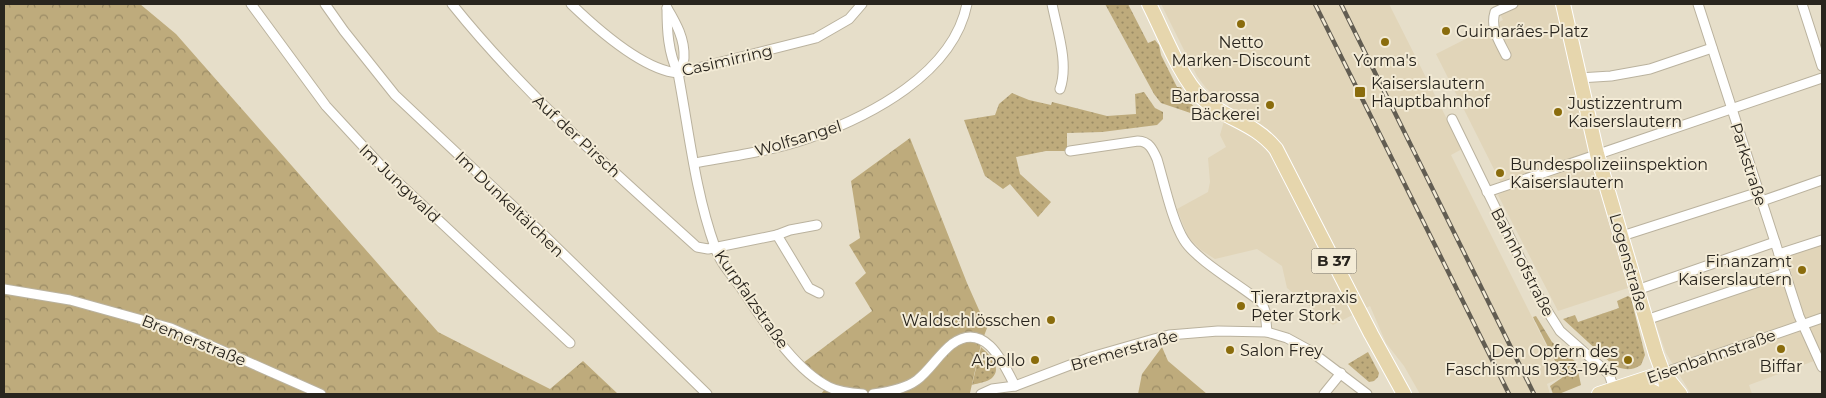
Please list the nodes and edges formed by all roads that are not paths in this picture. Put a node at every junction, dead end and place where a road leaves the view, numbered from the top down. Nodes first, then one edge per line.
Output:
1 (251, 4) edge
2 (325, 4) edge
3 (452, 4) edge
4 (571, 4) edge
5 (862, 4) edge
6 (967, 4) edge
7 (1052, 4) edge
8 (1149, 4) edge
9 (1512, 4) edge
10 (1564, 4) edge
11 (1698, 4) edge
12 (1802, 4) edge
13 (1808, 4) edge
14 (666, 6) edge
15 (1806, 16) junction
16 (1712, 48) junction
17 (1506, 55) dead end
18 (1822, 66) edge
19 (678, 73) junction
20 (1579, 78) junction
21 (1822, 78) edge
22 (1060, 89) dead end
23 (1731, 108) junction
24 (1452, 119) dead end
25 (1070, 150) dead end
26 (1597, 154) junction
27 (694, 163) junction
28 (1822, 180) edge
29 (1487, 192) junction
30 (1760, 196) junction
31 (817, 225) dead end
32 (777, 235) junction
33 (1622, 236) junction
34 (1822, 240) edge
35 (1775, 242) junction
36 (715, 248) junction
37 (1779, 254) junction
38 (1785, 274) junction
39 (4, 289) edge
40 (1637, 290) junction
41 (819, 293) dead end
42 (1822, 318) edge
43 (1646, 320) junction
44 (1803, 324) junction
45 (1267, 332) junction
46 (570, 343) dead end
47 (1822, 367) edge
48 (1663, 373) junction
49 (1341, 374) junction
50 (1015, 386) junction
51 (1614, 389) junction
52 (321, 394) edge
53 (707, 394) edge
54 (862, 394) edge
55 (873, 394) edge
56 (981, 394) edge
57 (1008, 394) edge
58 (1324, 394) edge
59 (1367, 394) edge
60 (1404, 394) edge
61 (1599, 394) edge
62 (1658, 394) edge
63 (1668, 394) edge
64 (1680, 394) edge

1 - 46 street, Im Jungwald
2 - 53 street, Im Dunkeltälchen
3 - 36 street, Auf der Pirsch
4 - 19 street, Casimirring
5 - 19 street, Casimirring
6 - 27 street, Wolfsangel
7 - 22 street
8 - 60 main road, B 37
9 - 17 street
10 - 20 main road, Logenstraße
11 - 16 street, Parkstraße
12 - 15 street
13 - 15 street
14 - 19 street, Kurpfalzstraße
14 - 19 street, Kurpfalzstraße
15 - 18 street
16 - 20 street
16 - 23 street, Parkstraße
19 - 27 street, Kurpfalzstraße
20 - 26 main road, Logenstraße
21 - 23 street
23 - 26 street
23 - 30 street, Parkstraße
24 - 29 street, Bahnhofstraße
25 - 45 street
26 - 29 street
26 - 33 main road, Logenstraße
27 - 36 street, Kurpfalzstraße
28 - 30 street
29 - 51 street, Bahnhofstraße
30 - 33 street
30 - 35 street, Parkstraße
31 - 32 street
32 - 36 street
32 - 41 street
33 - 40 main road, Logenstraße
34 - 37 street
35 - 37 street, Parkstraße
35 - 40 street
36 - 54 street, Kurpfalzstraße
37 - 38 street, Parkstraße
38 - 43 street
38 - 44 street, Parkstraße
39 - 52 street, Bremerstraße
40 - 43 main road, Logenstraße
42 - 44 street, Eisenbahnstraße
43 - 48 main road, Logenstraße
44 - 47 street, Parkstraße
44 - 48 street, Eisenbahnstraße
45 - 49 street, Bremerstraße
45 - 50 street, Bremerstraße
48 - 51 main road, Eisenbahnstraße
48 - 63 main road, Logenstraße
48 - 64 main road
49 - 58 street
49 - 59 street, Bremerstraße
50 - 55 street
50 - 56 street, Bremerstraße
50 - 57 street, Bremerstraße
51 - 61 main road, Eisenbahnstraße
51 - 62 main road

